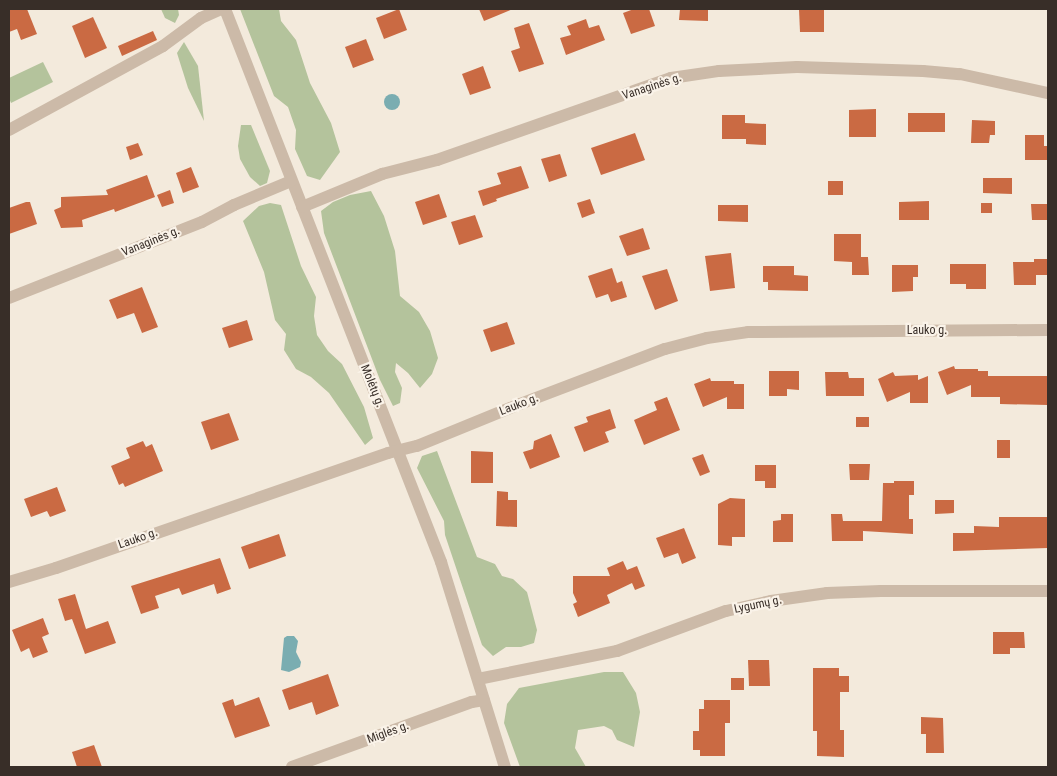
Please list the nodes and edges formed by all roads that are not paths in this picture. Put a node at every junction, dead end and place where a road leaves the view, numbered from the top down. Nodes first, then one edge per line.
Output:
1 (221, 9) edge
2 (225, 9) edge
3 (1048, 93) edge
4 (9, 130) edge
5 (291, 181) junction
6 (302, 207) junction
7 (9, 298) edge
8 (1048, 330) edge
9 (398, 452) junction
10 (9, 582) edge
11 (1048, 591) edge
12 (478, 679) junction
13 (484, 700) junction
14 (292, 767) edge
15 (504, 767) edge

1 - 4 street
2 - 5 street, Molėtų g.
3 - 6 street, Vanaginės g.
5 - 6 street, Molėtų g.
5 - 7 street, Vanaginės g.
6 - 9 street, Molėtų g.
8 - 9 street, Lauko g.
9 - 10 street, Lauko g.
9 - 12 street, Molėtų g.
11 - 12 street, Lygumų g.
12 - 13 street, Molėtų g.
13 - 14 street, Miglės g.
13 - 15 street, Molėtų g.

